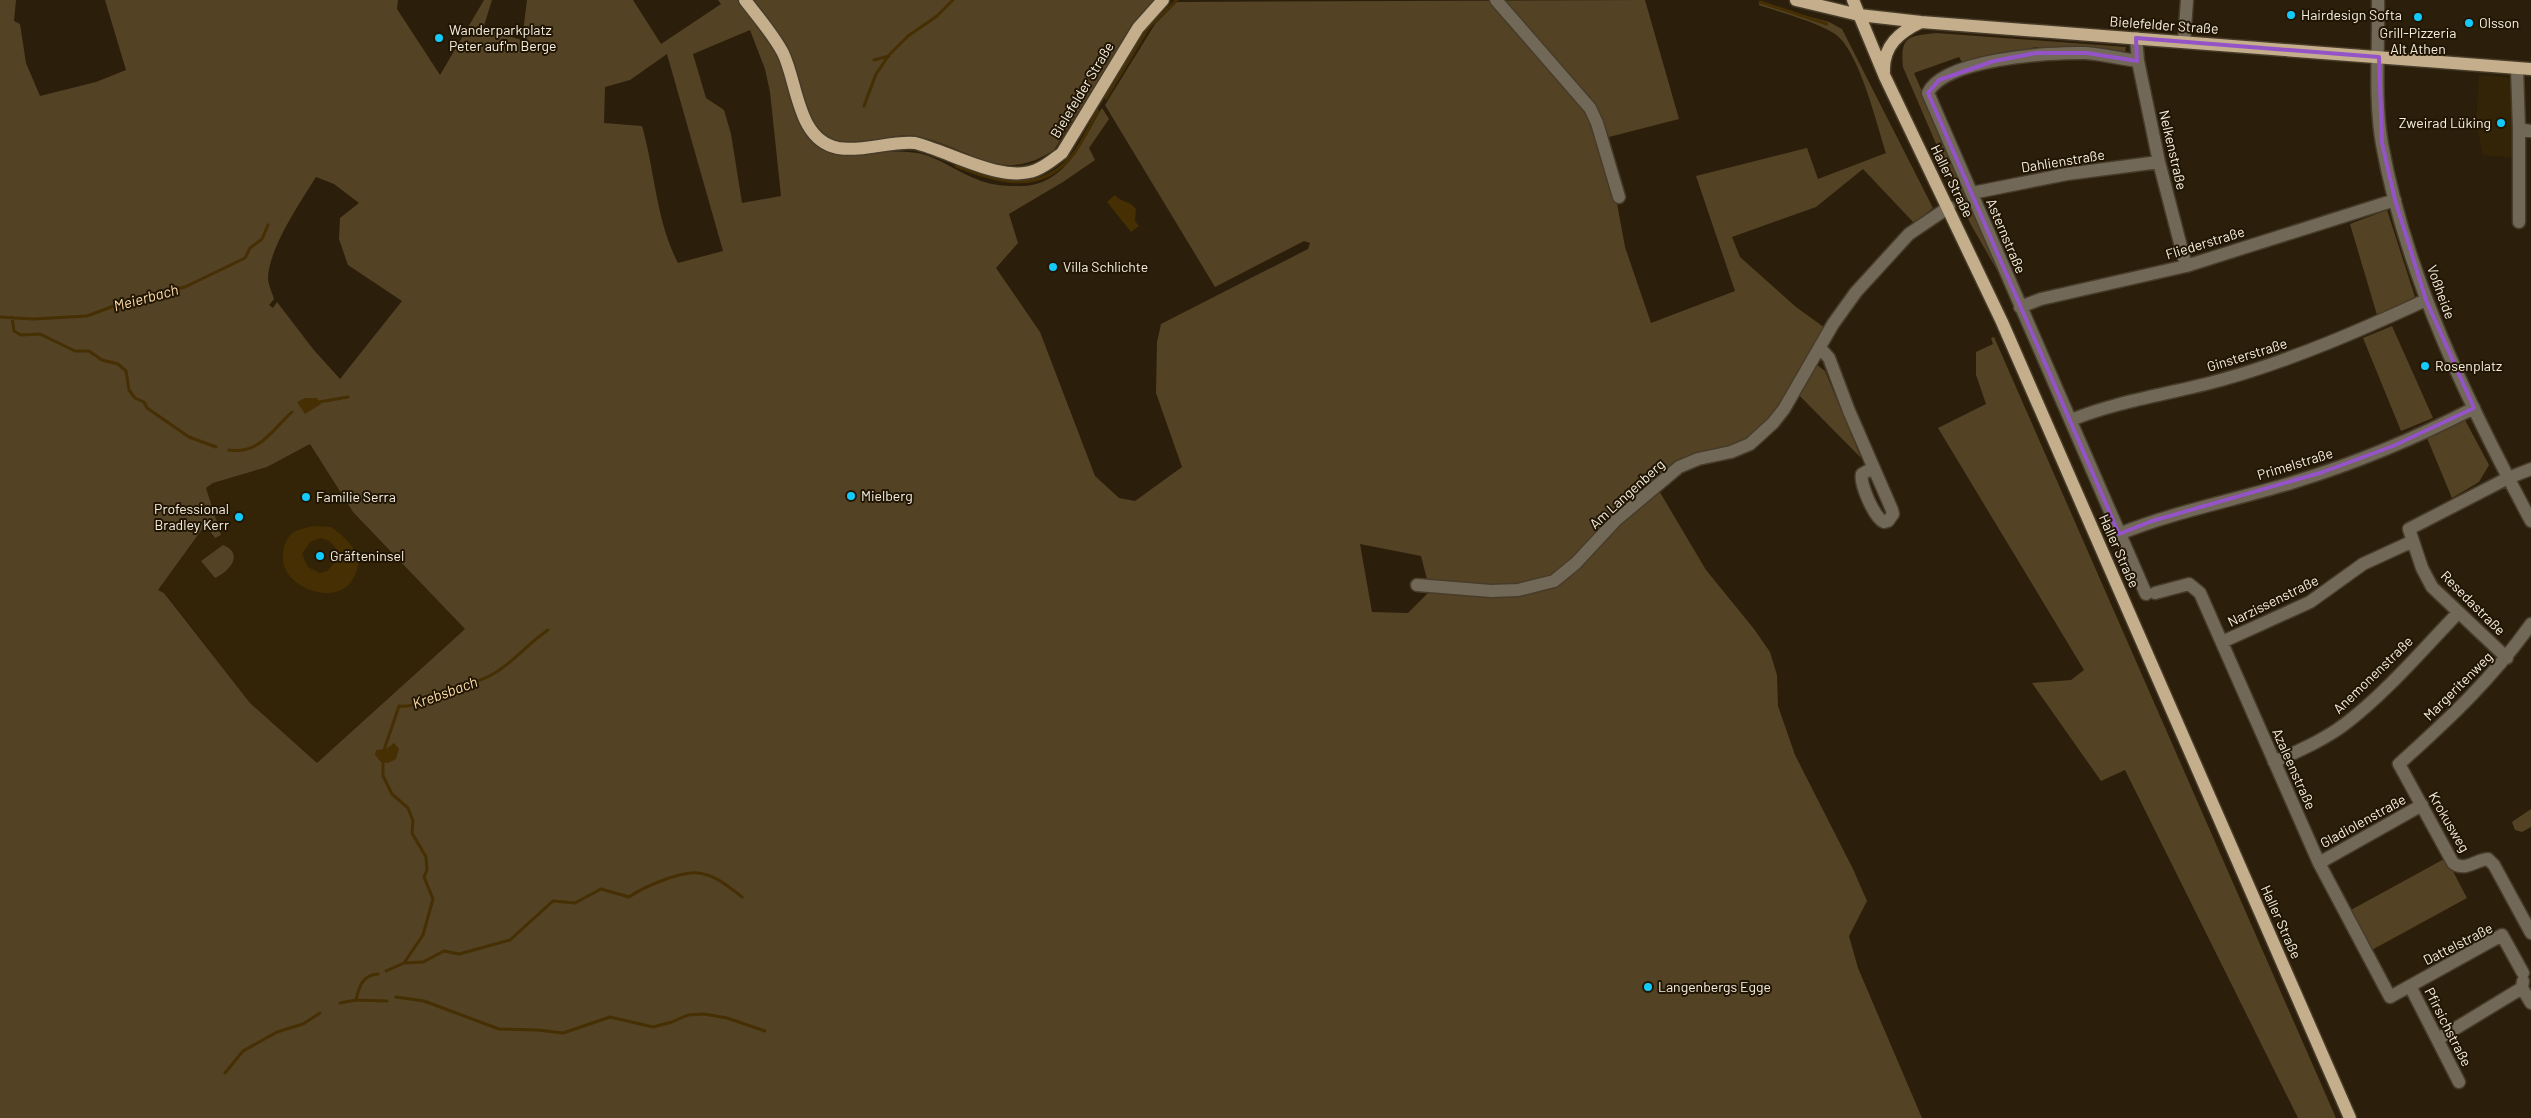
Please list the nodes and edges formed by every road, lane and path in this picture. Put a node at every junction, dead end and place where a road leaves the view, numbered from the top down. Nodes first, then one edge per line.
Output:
1 (745, 0) edge
2 (1163, 0) edge
3 (1496, 0) edge
4 (1796, 0) edge
5 (1853, 0) edge
6 (2187, 0) edge
7 (2378, 0) edge
8 (1859, 15) junction
9 (1921, 22) junction
10 (2136, 38) junction
11 (2184, 42) junction
12 (2379, 57) junction
13 (2138, 61) junction
14 (2517, 68) junction
15 (2531, 69) edge
16 (1885, 77) junction
17 (2525, 130) edge
18 (2159, 162) junction
19 (1972, 193) junction
20 (1619, 197) dead end
21 (2396, 200) junction
22 (1949, 207) junction
23 (2519, 222) dead end
24 (2186, 266) junction
25 (2426, 300) junction
26 (2020, 307) junction
27 (1820, 348) junction
28 (2474, 408) junction
29 (2071, 420) junction
30 (1873, 468) dead end
31 (2531, 469) edge
32 (2508, 478) junction
33 (2531, 521) edge
34 (2119, 534) junction
35 (2413, 541) junction
36 (1417, 586) dead end
37 (2151, 593) joint
38 (2458, 613) junction
39 (2531, 624) edge
40 (2222, 642) junction
41 (2507, 658) junction
42 (2274, 762) junction
43 (2399, 764) joint
44 (2422, 805) junction
45 (2319, 863) junction
46 (2531, 934) edge
47 (2527, 971) edge
48 (2410, 986) junction
49 (2522, 988) junction
50 (2390, 996) joint
51 (2531, 1003) edge
52 (2438, 1039) junction
53 (2459, 1082) dead end
54 (2350, 1118) edge

1 - 2 main road, Bielefelder Straße
3 - 20 street
4 - 8 main road, Bielefelder Straße
5 - 8 main road, Haller Straße
6 - 11 street
7 - 12 street, Voßheide
8 - 9 main road, Bielefelder Straße
8 - 16 main road, Haller Straße
9 - 10 main road, Bielefelder Straße
9 - 16 main road
10 - 11 main road, Bielefelder Straße
10 - 13 street, Nelkenstraße
11 - 12 main road, Bielefelder Straße
12 - 14 main road, Bielefelder Straße
12 - 21 street, Voßheide
13 - 18 street, Nelkenstraße
13 - 19 street, Asternstraße
14 - 15 main road, Bielefelder Straße
14 - 17 street
16 - 22 main road, Haller Straße
17 - 23 street
18 - 19 street, Dahlienstraße
18 - 24 street, Nelkenstraße
19 - 26 street, Asternstraße
21 - 24 street, Fliederstraße
21 - 25 street, Voßheide
22 - 27 street, Am Langenberg
22 - 54 main road, Haller Straße
24 - 26 street, Fliederstraße
25 - 28 street, Voßheide
25 - 29 street, Ginsterstraße
26 - 29 street, Asternstraße
27 - 30 street
27 - 36 street, Am Langenberg
28 - 32 street, Voßheide
28 - 34 street, Primelstraße
29 - 34 street, Asternstraße
31 - 32 street
32 - 33 street, Voßheide
32 - 35 street
34 - 37 street, Asternstraße
35 - 38 street, Resedastraße
35 - 40 street, Narzissenstraße
37 - 40 street, Azaleenstraße
38 - 41 street, Resedastraße
38 - 42 street, Anemonenstraße
39 - 41 street, Margeritenweg
40 - 42 street, Azaleenstraße
41 - 43 street, Margeritenweg
42 - 45 street, Azaleenstraße
43 - 44 street, Krokusweg
44 - 45 street, Gladiolenstraße
44 - 46 street, Krokusweg
45 - 50 street, Azaleenstraße
47 - 48 street, Dattelstraße
47 - 49 street
48 - 50 street, Dattelstraße
48 - 52 street, Pfirsichstraße
49 - 51 street
49 - 52 street
52 - 53 street, Pfirsichstraße

